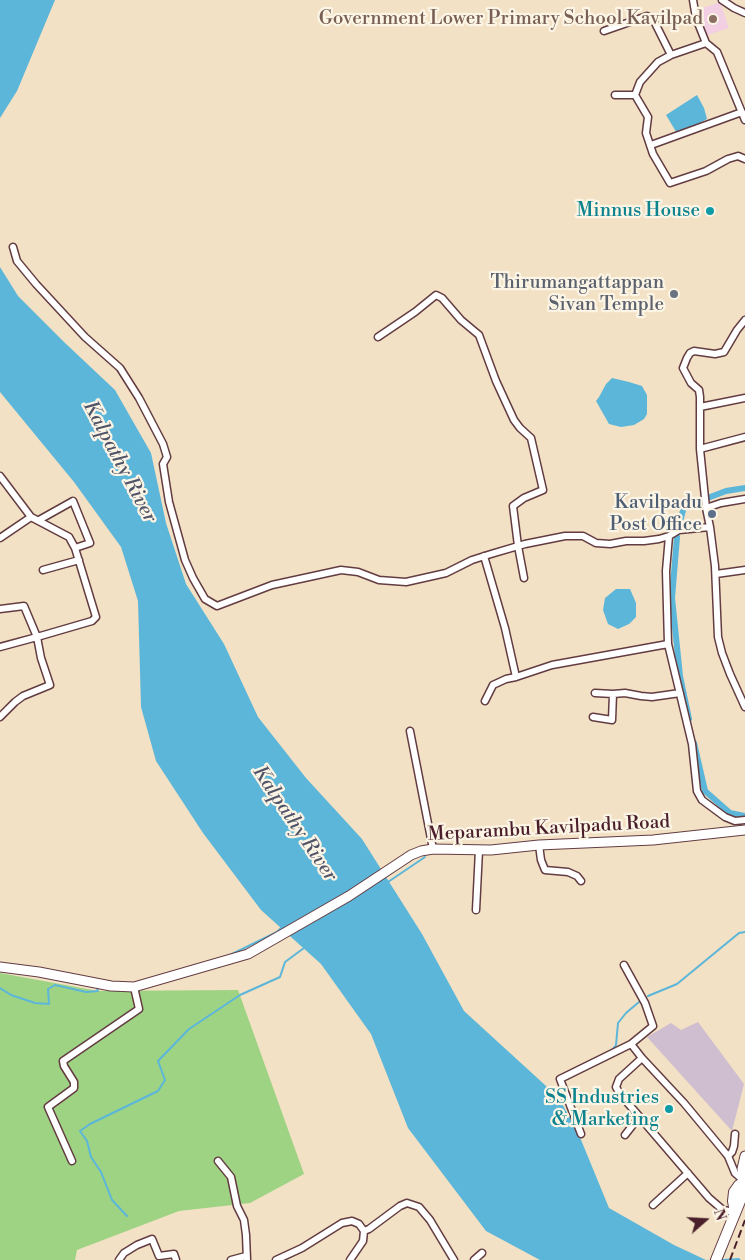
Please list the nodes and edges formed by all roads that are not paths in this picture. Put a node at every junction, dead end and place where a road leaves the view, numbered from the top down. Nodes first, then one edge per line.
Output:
1 (693, 0) edge
2 (722, 0) edge
3 (745, 13) edge
4 (604, 32) dead end
5 (706, 43) junction
6 (671, 55) junction
7 (615, 95) dead end
8 (635, 95) junction
9 (742, 112) junction
10 (745, 120) edge
11 (651, 145) junction
12 (745, 160) edge
13 (13, 247) dead end
14 (745, 320) edge
15 (378, 337) dead end
16 (745, 398) edge
17 (700, 407) junction
18 (745, 437) edge
19 (700, 449) junction
20 (0, 476) edge
21 (745, 499) edge
22 (706, 508) junction
23 (31, 517) junction
24 (39, 520) junction
25 (710, 527) junction
26 (669, 536) junction
27 (0, 538) edge
28 (518, 546) junction
29 (76, 548) junction
30 (484, 556) junction
31 (79, 560) junction
32 (43, 570) dead end
33 (745, 570) edge
34 (716, 574) junction
35 (524, 578) dead end
36 (0, 609) edge
37 (37, 637) junction
38 (668, 644) junction
39 (0, 647) edge
40 (516, 677) junction
41 (594, 693) dead end
42 (680, 693) junction
43 (613, 694) junction
44 (484, 701) dead end
45 (745, 707) edge
46 (0, 717) edge
47 (593, 717) dead end
48 (410, 732) dead end
49 (745, 820) edge
50 (745, 830) edge
51 (539, 845) junction
52 (433, 849) junction
53 (479, 850) junction
54 (581, 881) dead end
55 (476, 910) dead end
56 (624, 965) dead end
57 (0, 967) edge
58 (134, 987) junction
59 (631, 1044) junction
60 (642, 1058) junction
61 (639, 1118) junction
62 (581, 1134) dead end
63 (735, 1134) dead end
64 (625, 1135) dead end
65 (728, 1156) junction
66 (745, 1156) edge
67 (72, 1161) dead end
68 (218, 1161) dead end
69 (688, 1173) junction
70 (745, 1182) edge
71 (745, 1189) edge
72 (653, 1205) dead end
73 (735, 1212) junction
74 (364, 1230) junction
75 (482, 1254) dead end
76 (247, 1258) edge
77 (119, 1260) edge
78 (176, 1260) edge
79 (231, 1260) edge
80 (276, 1260) edge
81 (350, 1260) edge
82 (454, 1260) edge
83 (474, 1260) edge
84 (716, 1260) edge

1 - 5 street
2 - 3 street
4 - 6 street
5 - 6 street
5 - 9 street
6 - 8 street
7 - 8 street
8 - 11 street
9 - 10 street
9 - 11 street
11 - 12 street
13 - 30 street
14 - 17 street
15 - 28 street
16 - 17 street
17 - 19 street
18 - 19 street
19 - 22 street
20 - 23 street
21 - 22 street
22 - 25 street
23 - 24 street
23 - 27 street
24 - 29 street
24 - 29 street
25 - 26 street
25 - 34 street
26 - 28 street
26 - 38 street
28 - 30 street
28 - 35 street
29 - 31 street
30 - 40 street
31 - 32 street
31 - 37 street
33 - 34 street
34 - 45 street
36 - 37 street
37 - 39 street
37 - 46 street
38 - 40 street
38 - 42 street
40 - 44 street
41 - 43 street
42 - 43 street
42 - 49 street
43 - 47 street
48 - 52 street
50 - 51 main road, Meparambu Kavilpadu Road
51 - 53 main road, Meparambu Kavilpadu Road
51 - 54 street
52 - 53 main road, Meparambu Kavilpadu Road
52 - 58 main road, Meparambu Kavilpadu Road
53 - 55 street
56 - 59 street
57 - 58 main road, Meparambu Kavilpadu Road
58 - 67 street
59 - 60 street
59 - 62 street
60 - 61 street
60 - 65 street
61 - 64 street
61 - 69 street
63 - 65 street
65 - 70 street
66 - 70 main road
68 - 76 street
69 - 72 street
69 - 73 street
70 - 73 main road
71 - 73 main road
73 - 84 main road
74 - 80 street
74 - 81 street
74 - 82 street
75 - 83 street
76 - 79 street
77 - 78 street

